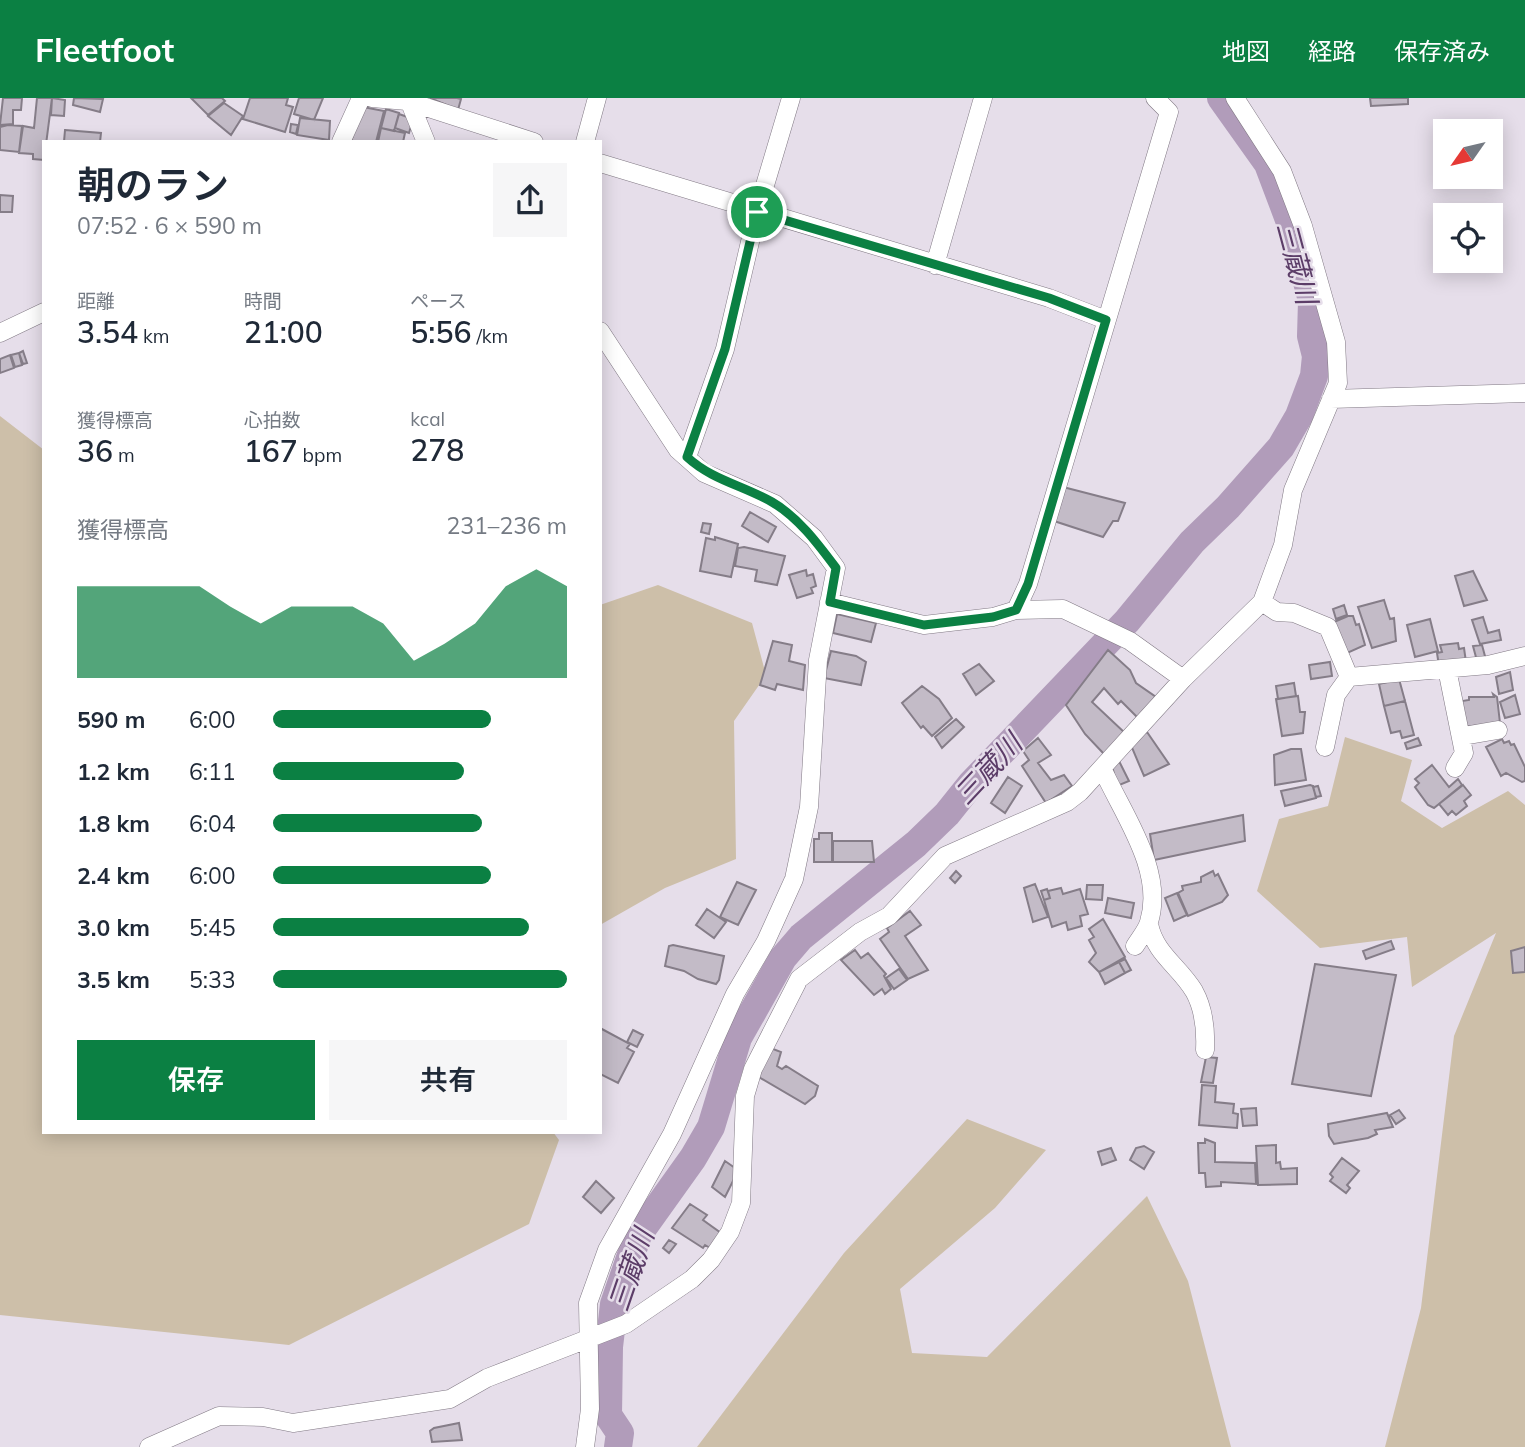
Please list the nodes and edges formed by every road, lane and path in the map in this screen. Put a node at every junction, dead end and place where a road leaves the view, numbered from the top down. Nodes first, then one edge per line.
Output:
1 (361, 98) edge
2 (372, 98) edge
3 (597, 98) edge
4 (790, 98) edge
5 (983, 98) edge
6 (1155, 98) edge
7 (1235, 98) edge
8 (407, 100) edge
9 (342, 140) edge
10 (425, 140) edge
11 (528, 140) edge
12 (586, 140) edge
13 (602, 164) edge
14 (757, 212) junction
15 (935, 265) junction
16 (42, 313) edge
17 (1106, 320) junction
18 (0, 334) edge
19 (602, 338) edge
20 (1525, 393) edge
21 (1331, 399) junction
22 (687, 457) junction
23 (830, 602) junction
24 (1262, 602) junction
25 (1016, 610) junction
26 (1525, 656) edge
27 (1447, 669) junction
28 (1349, 677) junction
29 (1183, 679) junction
30 (1498, 730) dead end
31 (1463, 736) junction
32 (1325, 747) dead end
33 (1102, 768) junction
34 (1455, 768) dead end
35 (1149, 924) junction
36 (1135, 946) dead end
37 (1205, 1050) dead end
38 (586, 1340) junction
39 (149, 1447) edge
40 (585, 1447) edge

1 - 9 street
2 - 8 street
3 - 12 street
4 - 14 street
5 - 15 street
6 - 17 street
7 - 21 street
8 - 10 street
8 - 11 street
13 - 14 street
14 - 15 street
14 - 22 street
15 - 17 street
16 - 18 street
17 - 25 street
19 - 22 street
20 - 21 street
21 - 24 street
22 - 23 street
23 - 25 street
23 - 38 street
24 - 28 street
24 - 29 street
25 - 29 street
26 - 27 street
27 - 28 street
27 - 31 street
28 - 32 street
29 - 33 street
30 - 31 street
31 - 34 street
33 - 35 street
33 - 38 street
35 - 36 street
35 - 37 street
38 - 39 street
38 - 40 street

